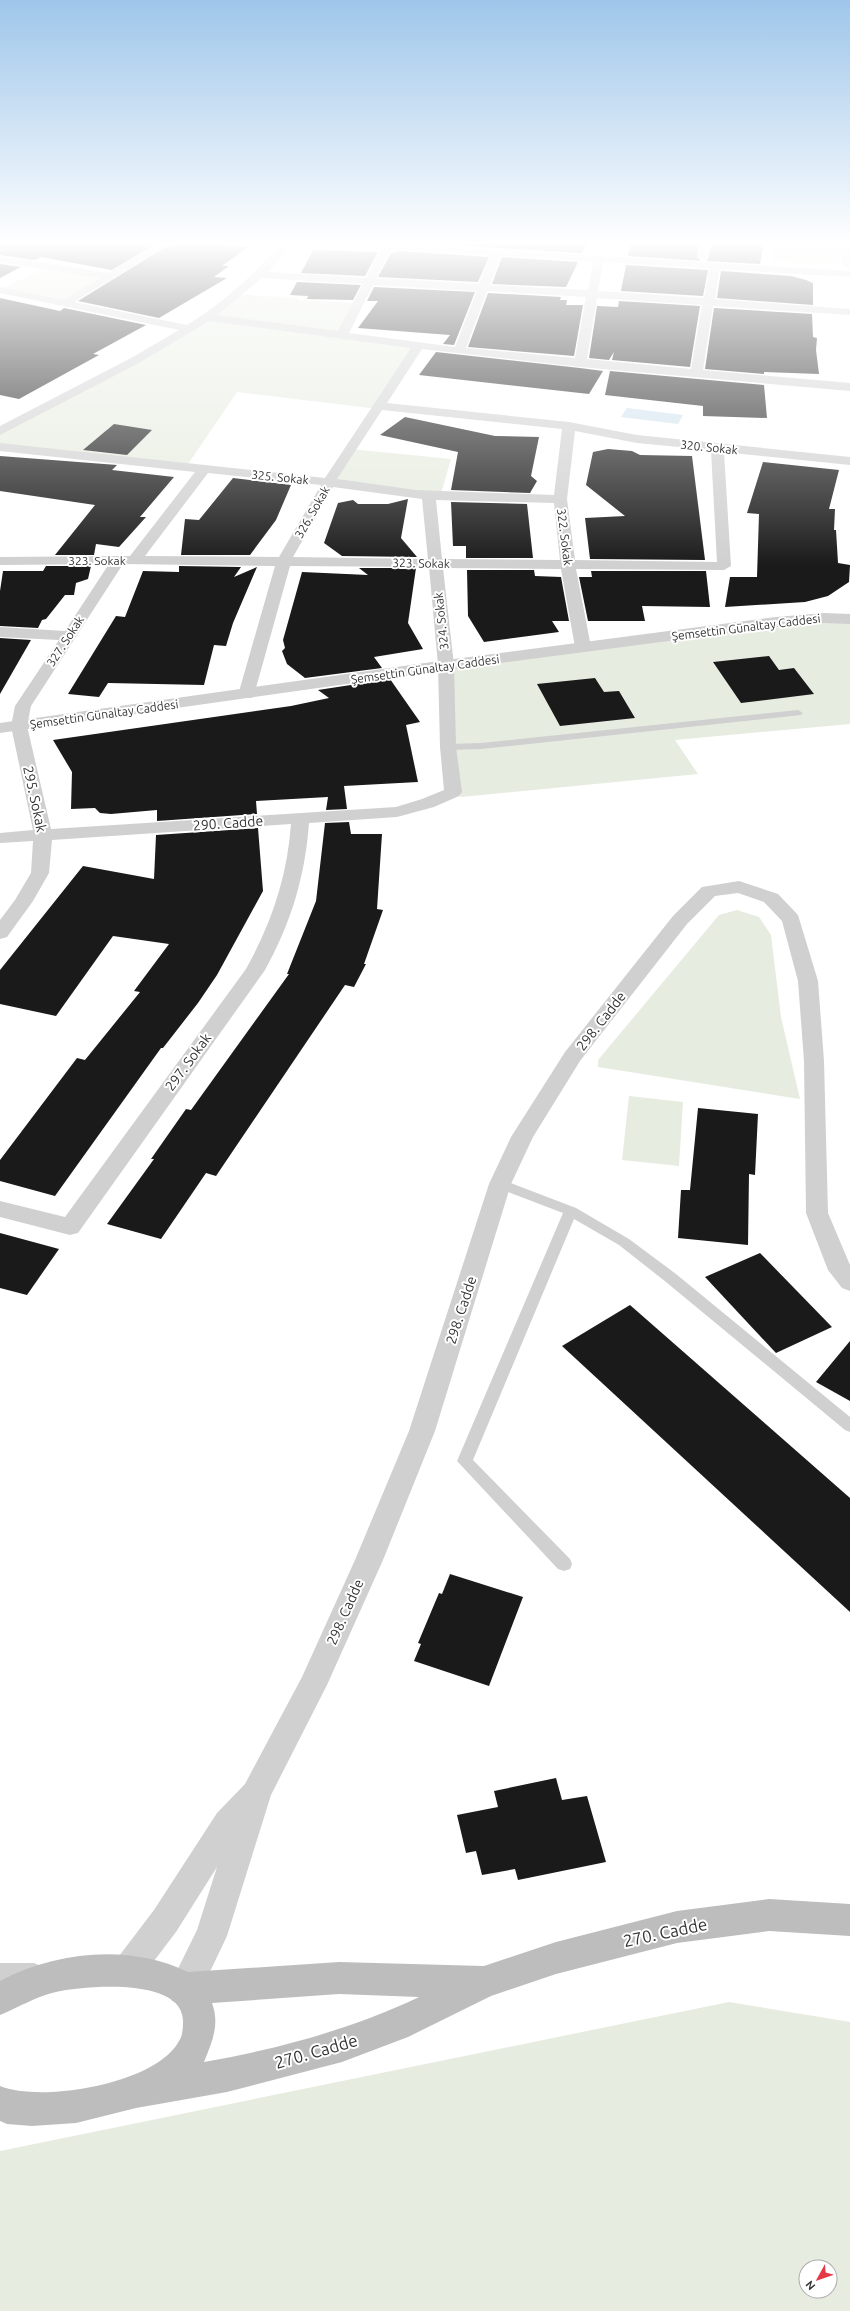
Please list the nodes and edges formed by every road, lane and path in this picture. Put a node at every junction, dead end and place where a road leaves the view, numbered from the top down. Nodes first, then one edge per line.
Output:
1 (151, 351) edge
2 (415, 351) edge
3 (459, 351) edge
4 (582, 351) edge
5 (700, 351) edge
6 (580, 363) junction
7 (696, 373) junction
8 (850, 387) edge
9 (380, 406) junction
10 (6, 415) dead end
11 (19, 421) junction
12 (569, 426) junction
13 (0, 432) edge
14 (0, 447) edge
15 (717, 448) junction
16 (850, 461) edge
17 (204, 469) junction
18 (329, 482) junction
19 (429, 497) junction
20 (560, 499) junction
21 (127, 560) junction
22 (0, 561) edge
23 (284, 561) junction
24 (435, 563) junction
25 (568, 565) junction
26 (850, 619) edge
27 (0, 632) edge
28 (68, 636) junction
29 (583, 647) junction
30 (446, 665) junction
31 (246, 695) junction
32 (798, 713) dead end
33 (19, 726) junction
34 (0, 728) edge
35 (448, 747) junction
36 (453, 792) joint
37 (300, 818) junction
38 (43, 834) junction
39 (0, 838) edge
40 (0, 933) edge
41 (500, 1184) junction
42 (0, 1209) edge
43 (571, 1211) junction
44 (850, 1282) edge
45 (850, 1426) edge
46 (564, 1564) dead end
47 (257, 1791) junction
48 (850, 1920) edge
49 (127, 1971) junction
50 (0, 1979) edge
51 (41, 1979) junction
52 (485, 1982) junction
53 (184, 1989) junction
54 (0, 1999) edge
55 (136, 2092) junction
56 (2, 2107) edge

1 - 11 street
2 - 9 street, 326. Sokak
3 - 6 street
4 - 6 street
5 - 7 street
6 - 7 street
7 - 8 street
9 - 12 street, 320. Sokak
9 - 18 street, 326. Sokak
10 - 11 street
11 - 13 street
12 - 15 street, 320. Sokak
12 - 20 street, 322. Sokak
14 - 17 street, 325. Sokak
15 - 16 street, 320. Sokak
15 - 25 street, 323. Sokak
17 - 18 street, 325. Sokak
17 - 21 street, 327. Sokak
18 - 19 street, 325. Sokak
18 - 23 street, 326. Sokak
19 - 20 street, 325. Sokak
19 - 24 street, 324. Sokak
20 - 25 street, 322. Sokak
21 - 22 street, 323. Sokak
21 - 23 street, 323. Sokak
21 - 28 street, 327. Sokak
23 - 24 street, 323. Sokak
23 - 31 street, 326. Sokak
24 - 25 street, 323. Sokak
24 - 30 street, 324. Sokak
25 - 29 street, 322. Sokak
26 - 29 street, Şemsettin Günaltay Caddesi
27 - 28 street
28 - 33 street, 327. Sokak
29 - 30 street, Şemsettin Günaltay Caddesi
30 - 31 street, Şemsettin Günaltay Caddesi
30 - 35 street, 324. Sokak
31 - 33 street, Şemsettin Günaltay Caddesi
32 - 35 lane
33 - 34 street, Şemsettin Günaltay Caddesi
33 - 38 street, 295. Sokak
35 - 36 street, 324. Sokak
36 - 37 street, 290. Cadde
37 - 38 street, 290. Cadde
37 - 42 street, 297. Sokak
38 - 39 street, 290. Cadde
38 - 40 street, 295. Sokak
41 - 43 lane
41 - 44 street, 298. Cadde
41 - 47 street, 298. Cadde
43 - 45 lane
43 - 46 lane
47 - 49 street
47 - 53 street
48 - 52 main road, 270. Cadde
49 - 51 main road, 270. Cadde
49 - 53 main road, 270. Cadde
50 - 51 street, 270. Cadde
51 - 54 main road, 270. Cadde
52 - 53 main road, 270. Cadde
52 - 55 main road, 270. Cadde
53 - 55 main road, 270. Cadde
55 - 56 main road, 270. Cadde

